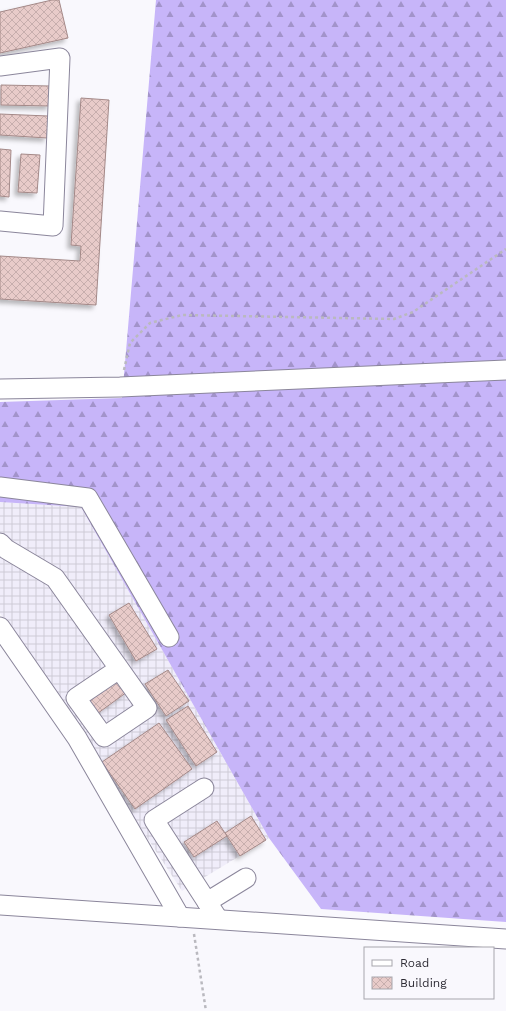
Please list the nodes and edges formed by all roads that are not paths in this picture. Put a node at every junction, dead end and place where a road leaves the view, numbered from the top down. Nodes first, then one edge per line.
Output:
1 (0, 66) edge
2 (0, 221) edge
3 (506, 370) edge
4 (0, 389) edge
5 (0, 487) edge
6 (0, 543) edge
7 (0, 627) edge
8 (169, 636) dead end
9 (119, 669) dead end
10 (204, 788) dead end
11 (246, 878) dead end
12 (207, 902) junction
13 (0, 905) edge
14 (186, 917) junction
15 (218, 919) junction
16 (506, 938) edge

1 - 2 lane
3 - 4 lane
5 - 8 lane
6 - 9 lane
7 - 14 lane
10 - 12 lane
11 - 12 lane
12 - 15 lane
13 - 14 lane
14 - 15 lane
15 - 16 lane

